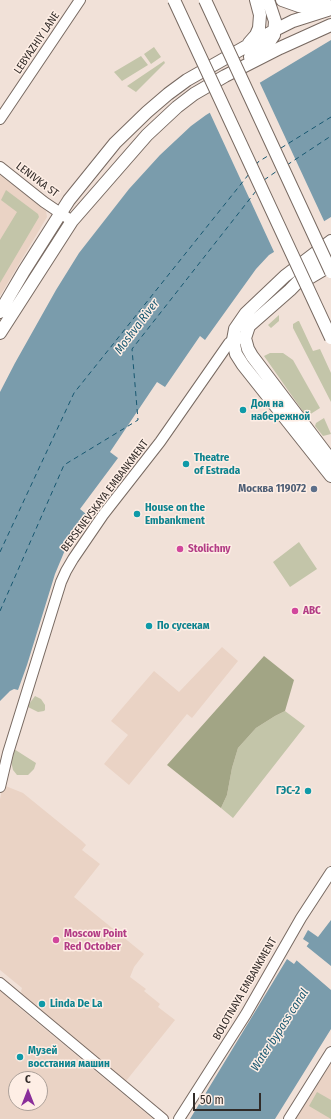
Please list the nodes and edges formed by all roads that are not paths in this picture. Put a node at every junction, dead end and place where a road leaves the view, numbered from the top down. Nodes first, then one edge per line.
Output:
1 (80, 0) edge
2 (174, 0) edge
3 (205, 0) edge
4 (256, 0) edge
5 (268, 0) edge
6 (282, 0) edge
7 (331, 3) edge
8 (331, 9) edge
9 (331, 25) edge
10 (275, 30) junction
11 (245, 46) junction
12 (225, 76) junction
13 (0, 119) edge
14 (0, 167) edge
15 (60, 213) junction
16 (72, 221) junction
17 (331, 241) edge
18 (331, 247) edge
19 (331, 265) edge
20 (331, 272) edge
21 (290, 290) junction
22 (0, 312) edge
23 (0, 333) edge
24 (331, 338) edge
25 (239, 339) junction
26 (291, 416) junction
27 (331, 460) edge
28 (331, 476) edge
29 (0, 787) edge
30 (331, 872) edge
31 (0, 983) edge
32 (331, 1052) edge
33 (163, 1119) edge
34 (179, 1119) edge
35 (289, 1119) edge

1 - 13 street, LEBYAZHIY LANE
2 - 24 main road, bridge
3 - 20 main road, bridge
4 - 11 main road
5 - 10 main road
6 - 7 main road
8 - 10 main road
9 - 12 main road
10 - 11 main road
10 - 12 main road
11 - 15 main road
12 - 16 main road
14 - 15 street, LENIVKA ST
15 - 16 street, LENIVKA ST
15 - 22 main road
16 - 23 main road
17 - 25 main road
18 - 21 main road
19 - 21 main road
21 - 25 main road
25 - 26 main road
25 - 29 street, BERSENEVSKAYA EMBANKMENT
26 - 27 main road
26 - 28 main road
30 - 34 street, BOLOTNAYA EMBANKMENT
31 - 33 street
32 - 35 street

